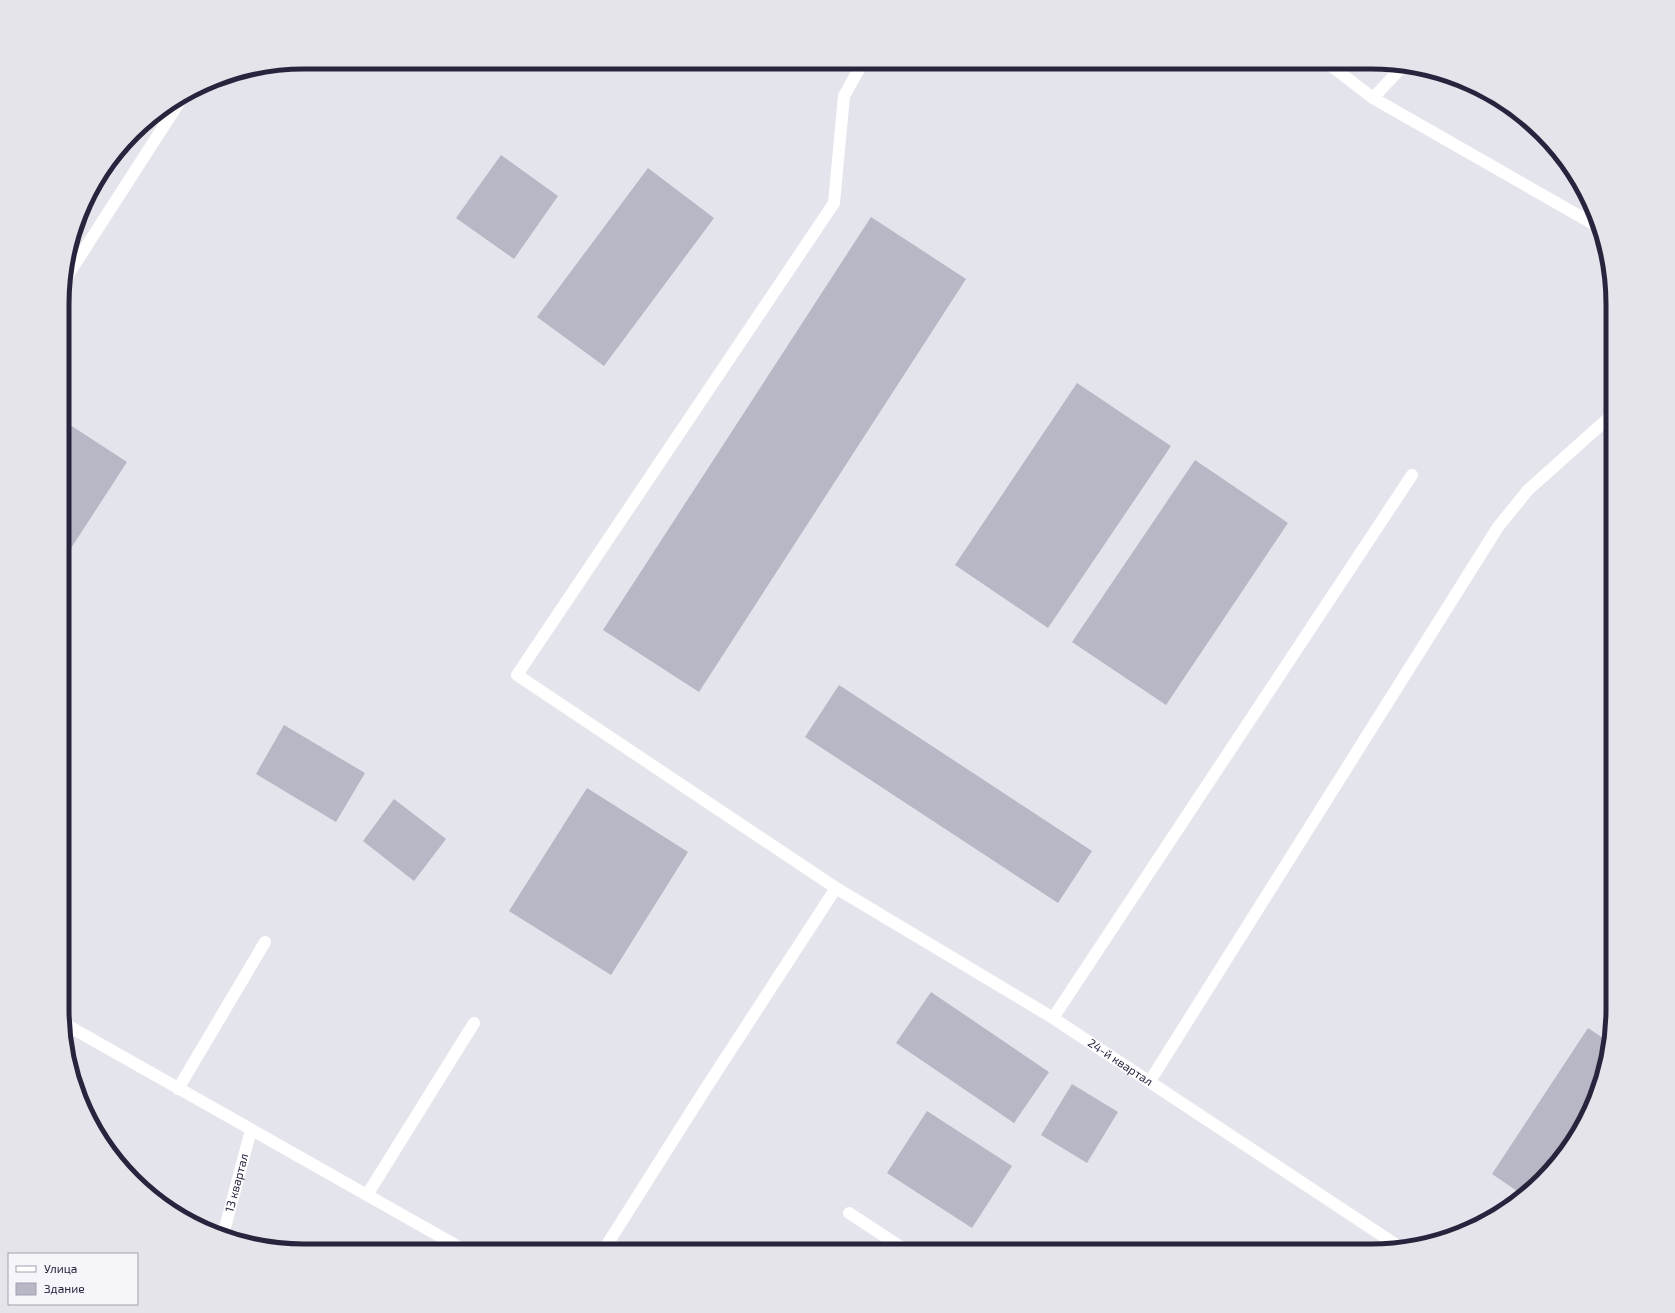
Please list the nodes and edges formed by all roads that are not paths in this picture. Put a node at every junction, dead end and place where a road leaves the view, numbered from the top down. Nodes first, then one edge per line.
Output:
1 (859, 69) edge
2 (1335, 69) edge
3 (1399, 71) edge
4 (1373, 98) junction
5 (176, 107) edge
6 (1592, 223) edge
7 (72, 269) edge
8 (1606, 420) edge
9 (1412, 475) dead end
10 (836, 888) junction
11 (265, 942) dead end
12 (1053, 1018) junction
13 (474, 1023) dead end
14 (70, 1028) edge
15 (1150, 1081) junction
16 (178, 1089) junction
17 (251, 1130) junction
18 (367, 1195) junction
19 (849, 1212) dead end
20 (224, 1230) edge
21 (1393, 1243) edge
22 (454, 1244) edge
23 (607, 1244) edge
24 (897, 1244) edge

1 - 10 street, 24-й квартал
2 - 4 street
3 - 4 street
4 - 6 street
5 - 7 street
8 - 15 street
9 - 12 street
10 - 12 street, 24-й квартал
10 - 23 street
11 - 16 street
12 - 15 street, 24-й квартал
13 - 18 street
14 - 16 street
15 - 21 street, 24-й квартал
16 - 17 street
17 - 18 street
17 - 20 street, 13 квартал
18 - 22 street
19 - 24 street

